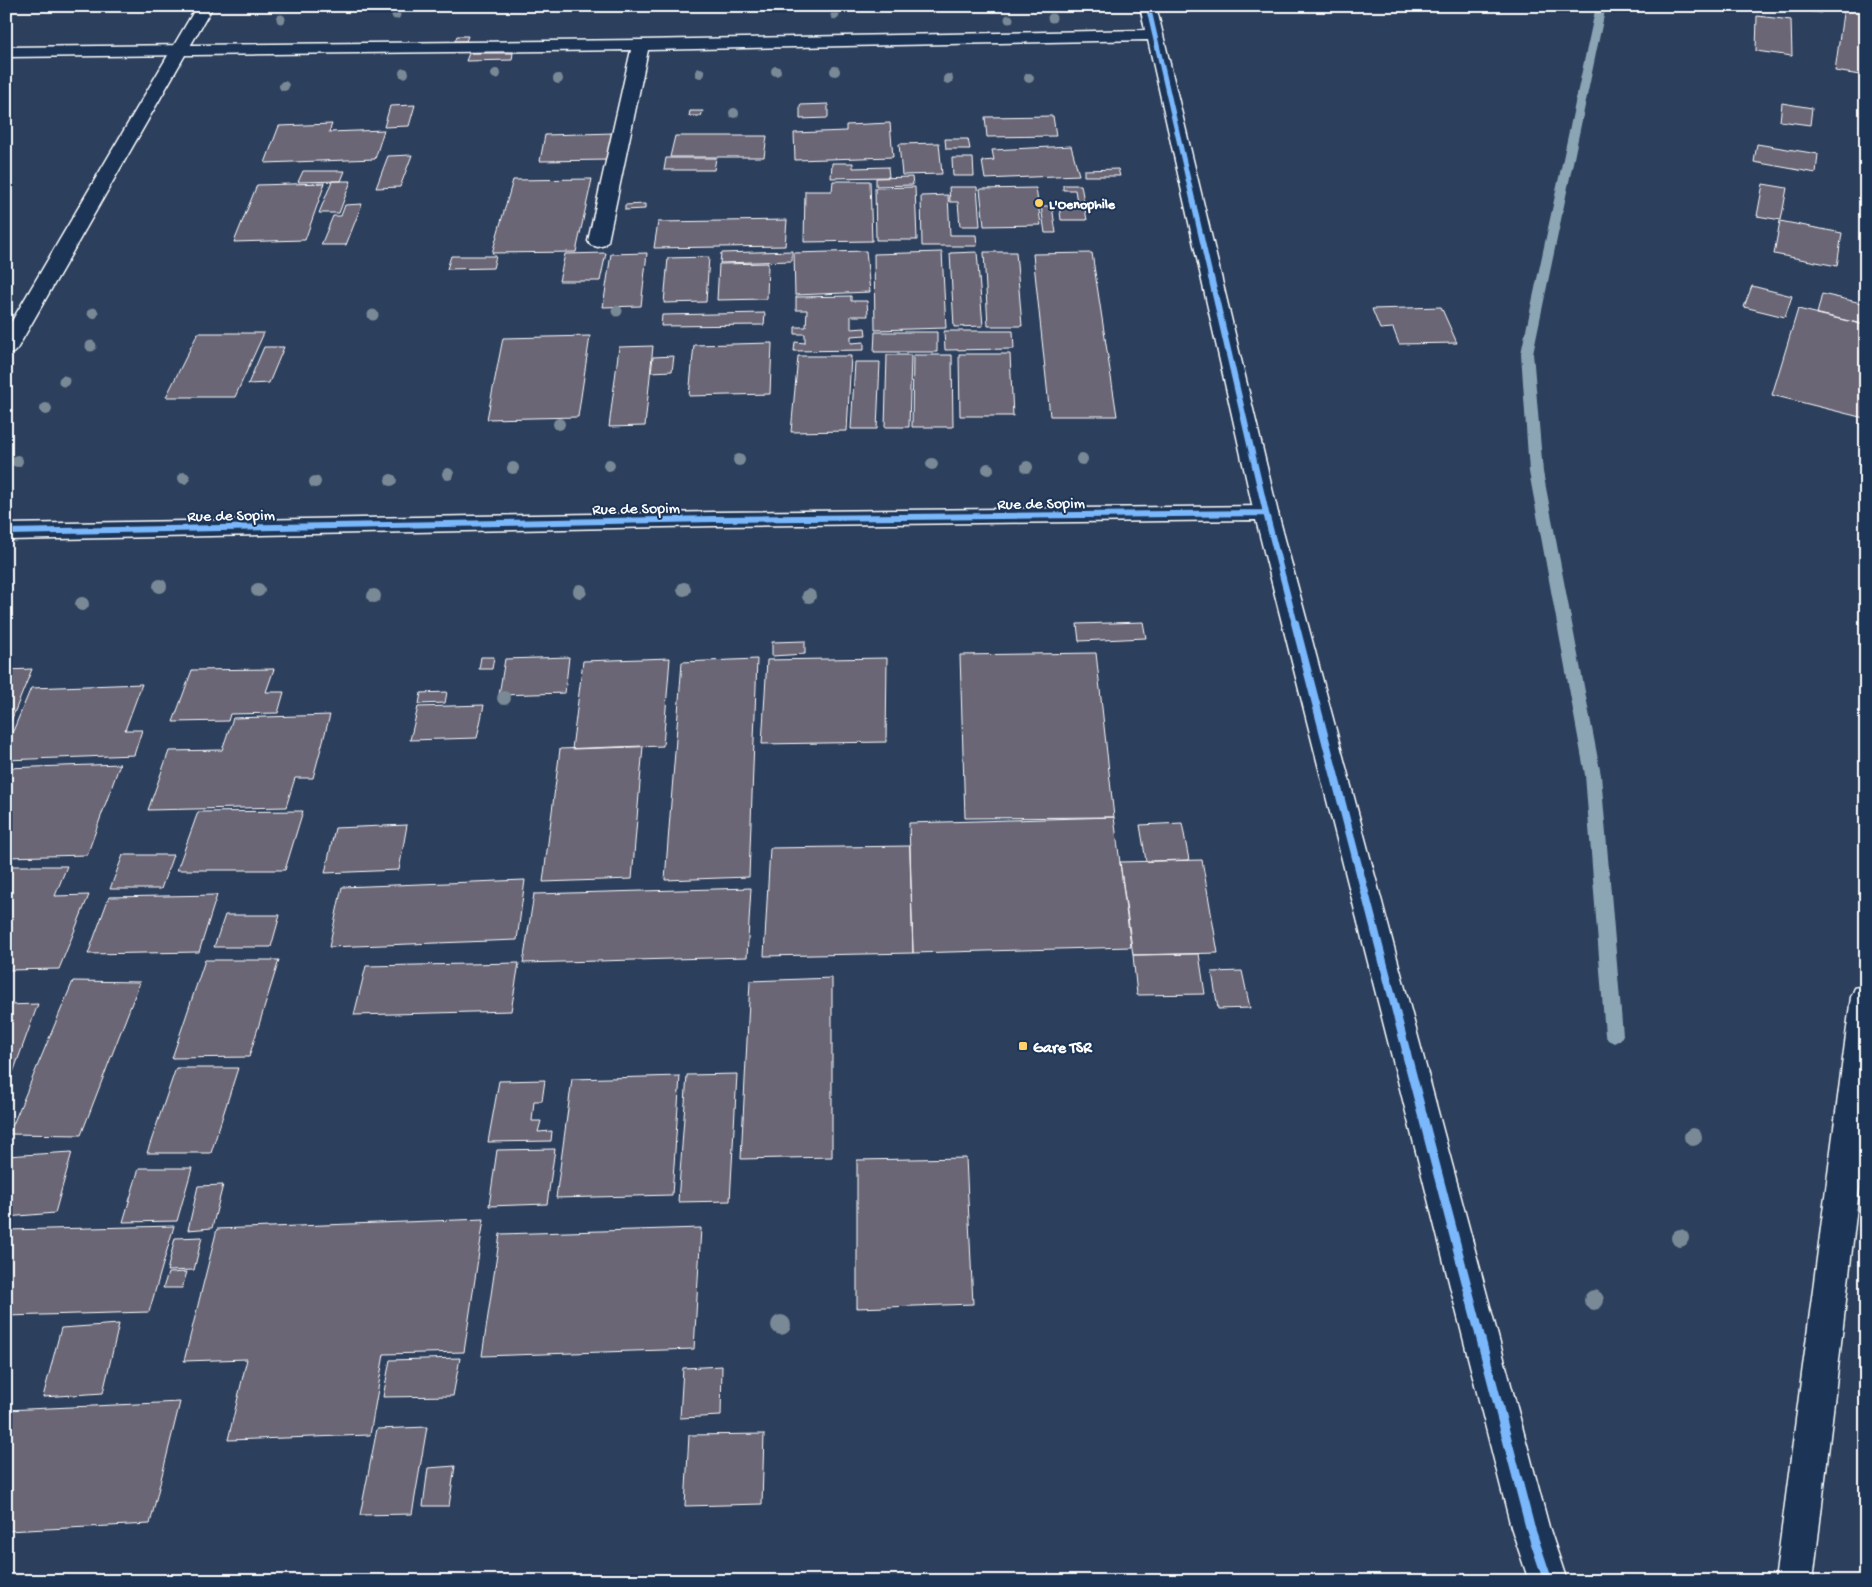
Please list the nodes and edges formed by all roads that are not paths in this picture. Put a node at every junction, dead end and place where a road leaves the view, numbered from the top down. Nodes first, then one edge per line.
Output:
1 (205, 6) edge
2 (1148, 6) edge
3 (1155, 35) junction
4 (641, 44) junction
5 (180, 50) junction
6 (6, 52) edge
7 (598, 241) dead end
8 (6, 349) edge
9 (1266, 513) junction
10 (6, 532) edge
11 (1866, 997) edge
12 (1548, 1581) edge
13 (1794, 1581) edge

1 - 5 street
2 - 3 street
3 - 4 street
3 - 9 street
4 - 5 street
4 - 7 street
5 - 6 street
5 - 8 street
9 - 10 street, Rue de Sopim
9 - 12 street
11 - 13 street

